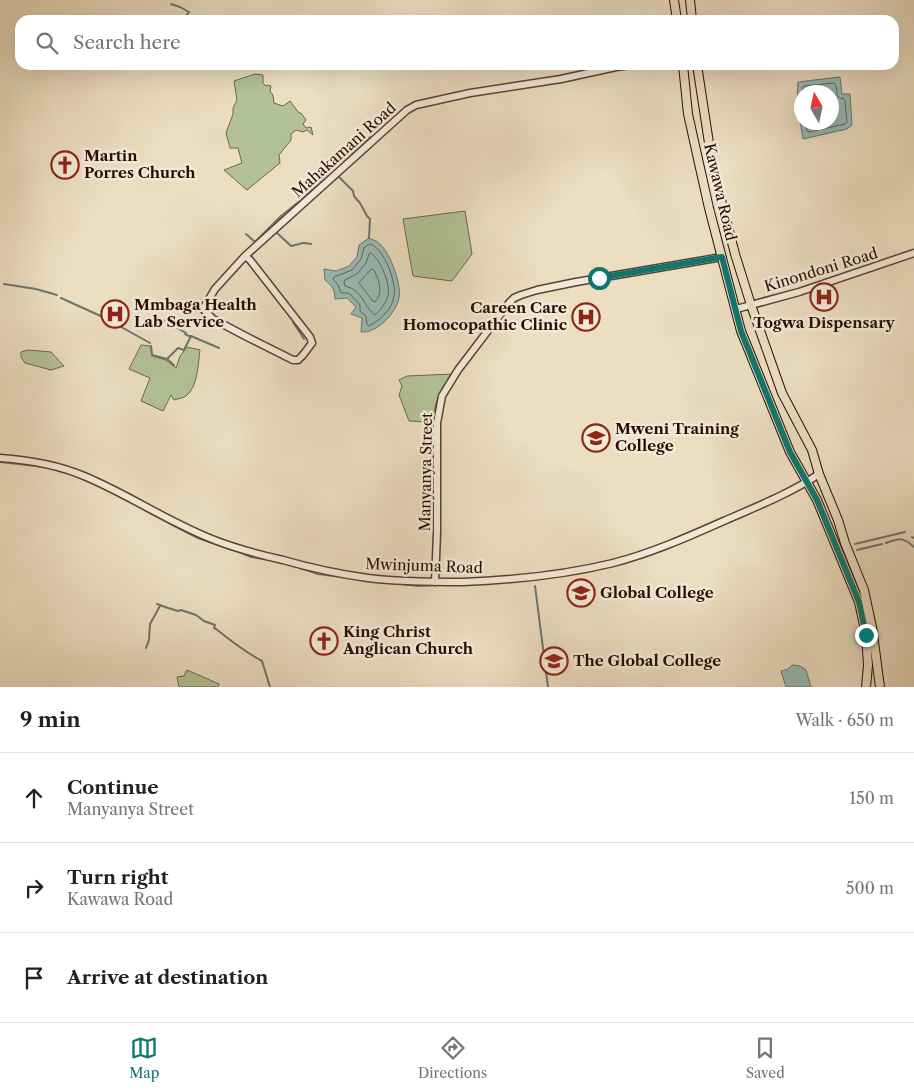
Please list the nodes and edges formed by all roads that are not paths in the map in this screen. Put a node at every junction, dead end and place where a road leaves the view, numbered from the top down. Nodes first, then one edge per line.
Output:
1 (674, 0) edge
2 (690, 0) edge
3 (676, 15) edge
4 (692, 15) edge
5 (602, 70) edge
6 (684, 70) edge
7 (698, 70) edge
8 (914, 253) edge
9 (245, 256) junction
10 (722, 257) junction
11 (751, 305) junction
12 (735, 308) junction
13 (0, 458) edge
14 (819, 474) junction
15 (807, 482) junction
16 (436, 582) junction
17 (866, 687) edge
18 (880, 687) edge

1 - 3 main road
2 - 4 main road
5 - 9 street, Mahakamani Road
6 - 10 main road, Kawawa Road
7 - 11 main road, Kawawa Road
8 - 11 street, Kinondoni Road
9 - 9 street, Mahakamani Road
10 - 12 main road, Kawawa Road
10 - 16 street, Manyanya Street
11 - 12 street, Kinondoni Road
11 - 14 main road, Kawawa Road
12 - 15 main road, Kawawa Road
13 - 16 street, Mwinjuma Road
14 - 15 street, Mwinjuma Road
14 - 18 main road, Kawawa Road
15 - 16 street, Mwinjuma Road
15 - 17 main road, Kawawa Road

